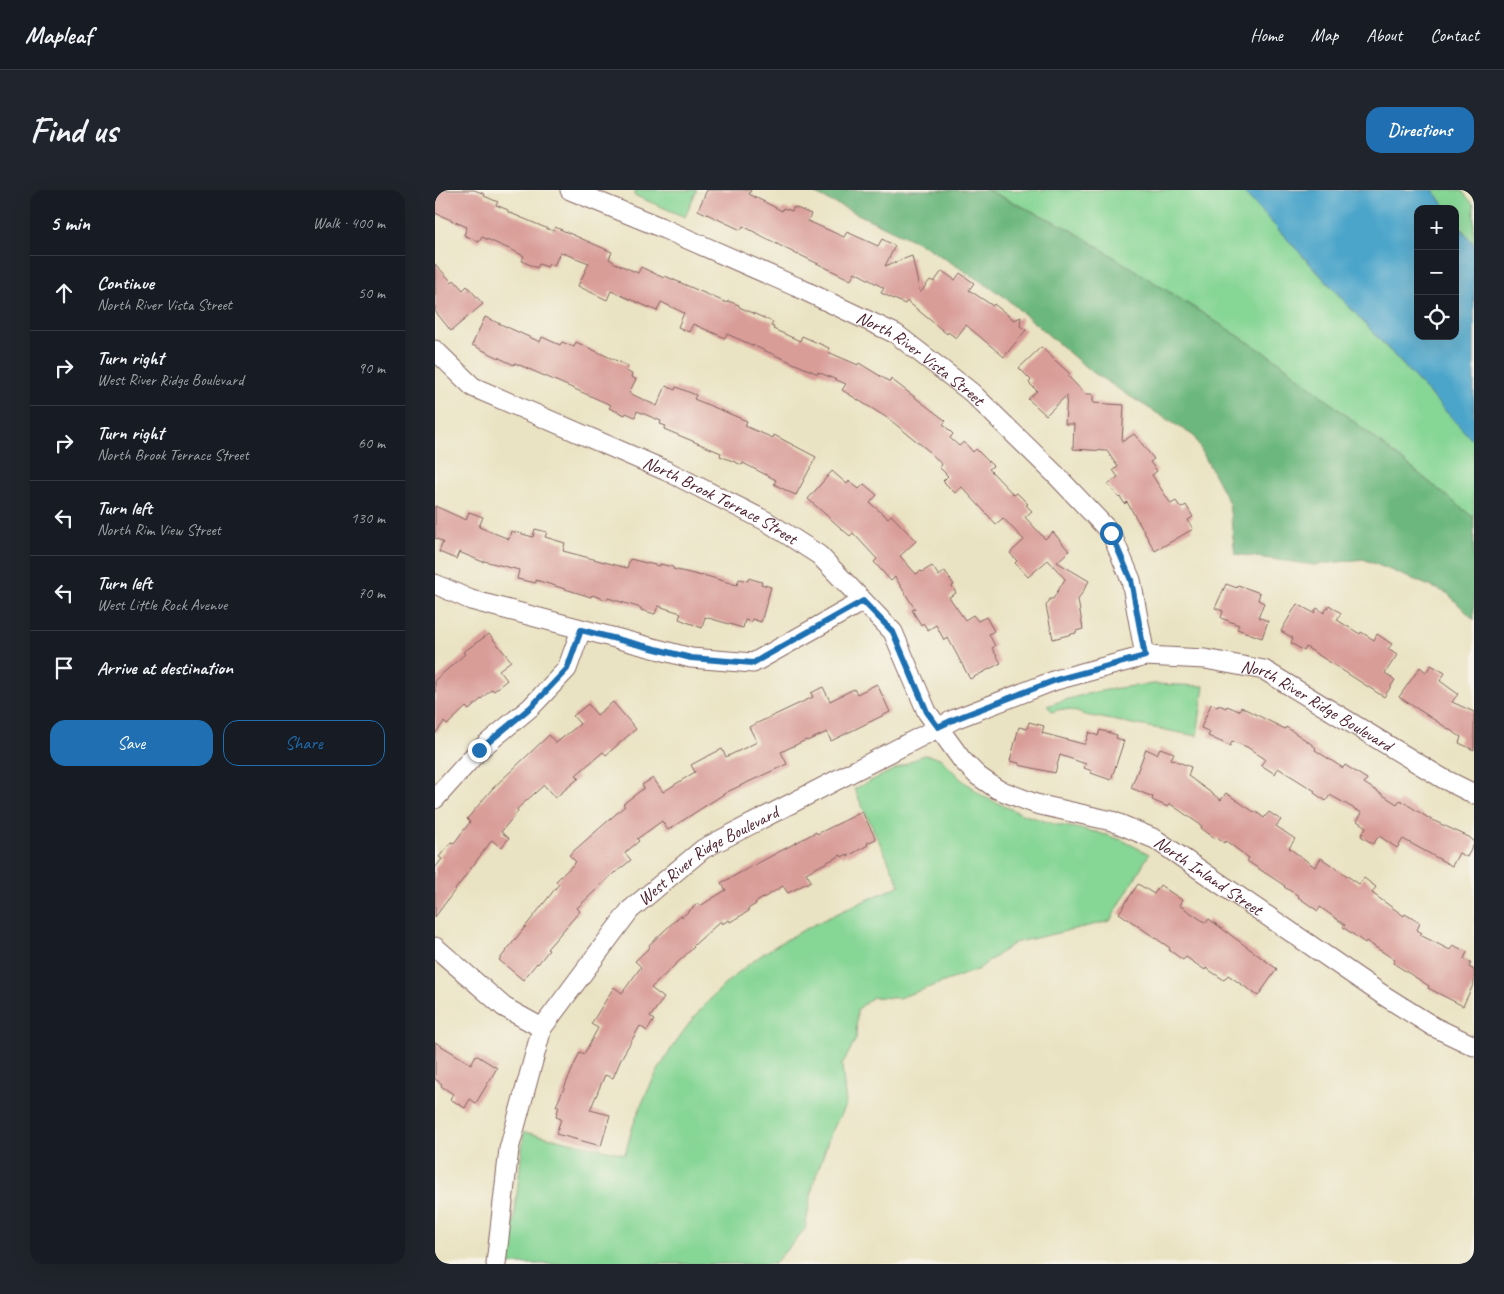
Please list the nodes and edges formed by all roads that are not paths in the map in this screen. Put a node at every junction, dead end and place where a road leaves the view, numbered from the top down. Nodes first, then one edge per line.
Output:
1 (570, 190) edge
2 (435, 350) edge
3 (435, 584) edge
4 (863, 601) junction
5 (581, 630) junction
6 (1145, 656) junction
7 (938, 727) junction
8 (1474, 794) edge
9 (435, 799) edge
10 (435, 947) edge
11 (542, 1028) junction
12 (1474, 1046) edge
13 (496, 1264) edge

1 - 6 street, North River Vista Street
2 - 4 street, North Brook Terrace Street
3 - 5 street
4 - 5 street
4 - 7 street, North Brook Terrace Street
5 - 9 street
6 - 7 street, West River Ridge Boulevard
6 - 8 street, North River Ridge Boulevard
7 - 11 street, West River Ridge Boulevard
7 - 12 street, North Inland Street
10 - 11 street
11 - 13 street, West River Ridge Boulevard

